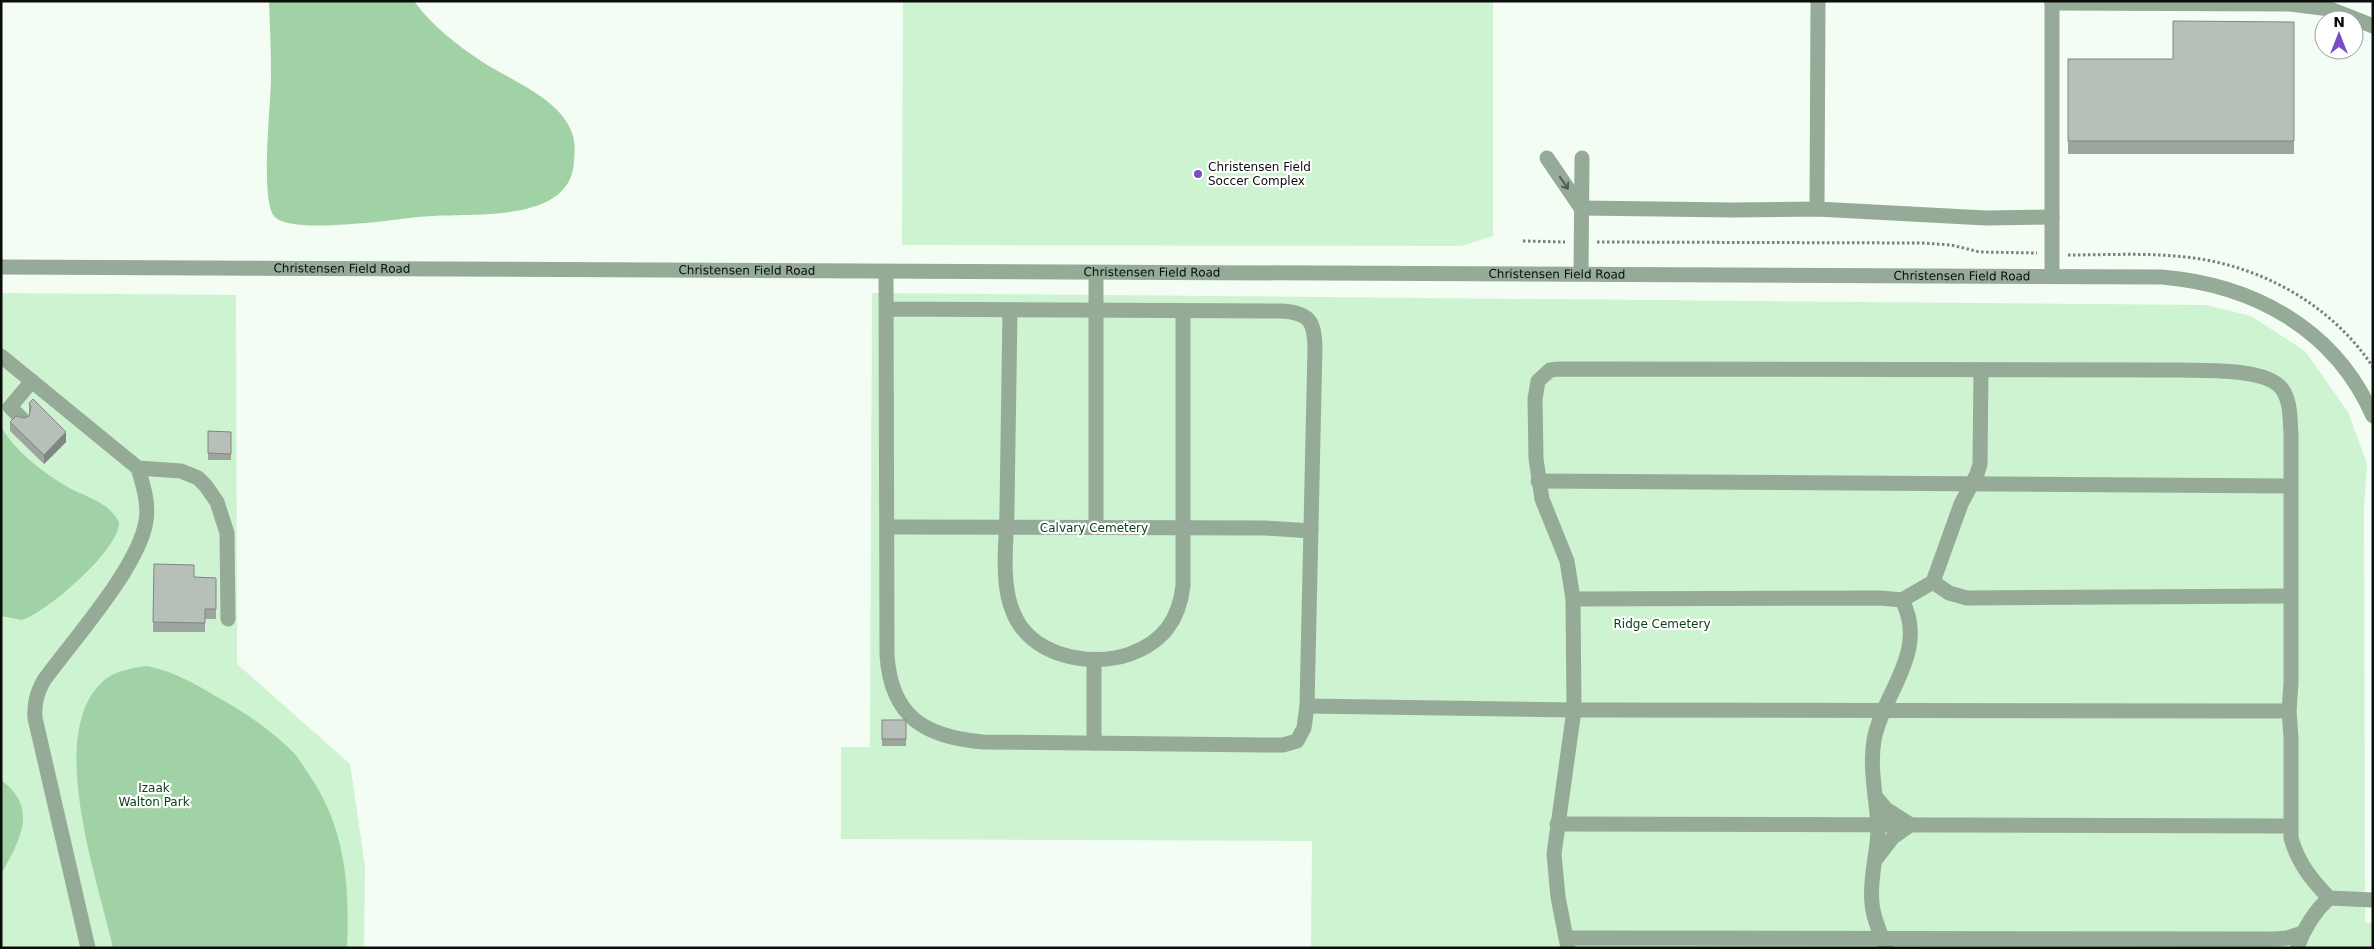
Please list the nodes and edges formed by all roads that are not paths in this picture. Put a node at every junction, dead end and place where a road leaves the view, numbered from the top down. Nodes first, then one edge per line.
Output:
1 (1818, 1) edge
2 (2052, 2) edge
3 (2373, 26) edge
4 (1547, 158) dead end
5 (1582, 158) dead end
6 (1581, 208) junction
7 (1817, 209) junction
8 (2052, 217) junction
9 (1, 267) edge
10 (886, 272) junction
11 (1096, 273) junction
12 (1581, 274) junction
13 (2052, 276) junction
14 (886, 309) junction
15 (1010, 310) junction
16 (1096, 310) junction
17 (1183, 310) junction
18 (1, 356) edge
19 (1981, 370) junction
20 (32, 381) junction
21 (2373, 416) edge
22 (22, 419) edge
23 (138, 468) junction
24 (1538, 481) junction
25 (1972, 483) junction
26 (2290, 486) junction
27 (1007, 526) junction
28 (888, 527) junction
29 (1096, 527) junction
30 (1183, 527) junction
31 (1311, 531) junction
32 (1933, 582) junction
33 (2289, 596) junction
34 (1573, 599) junction
35 (1902, 600) junction
36 (228, 619) dead end
37 (1094, 660) junction
38 (1307, 706) junction
39 (1574, 710) junction
40 (1865, 710) junction
41 (1886, 710) junction
42 (2289, 711) junction
43 (1876, 732) junction
44 (1094, 743) junction
45 (1875, 796) junction
46 (1557, 824) junction
47 (1911, 825) junction
48 (1878, 826) junction
49 (2290, 826) junction
50 (1876, 859) junction
51 (2329, 898) junction
52 (2373, 900) edge
53 (2302, 933) junction
54 (1567, 943) edge
55 (1884, 943) edge
56 (88, 948) edge
57 (2297, 948) edge

1 - 7 street
2 - 3 street
2 - 8 street
4 -> 6 street
5 - 6 street
6 - 7 street
6 - 12 street
7 - 8 street
8 - 13 street
9 - 10 street, Christensen Field Road
10 - 11 street, Christensen Field Road
10 - 14 street
11 - 12 street, Christensen Field Road
11 - 16 street
12 - 13 street, Christensen Field Road
13 - 21 street, Christensen Field Road
14 - 15 street
14 - 28 street
15 - 16 street
15 - 27 street
16 - 17 street
16 - 29 street
17 - 30 street
17 - 31 street
18 - 20 street
19 - 24 street
19 - 25 street
19 - 26 street
20 - 22 street
20 - 23 street
23 - 36 street
23 - 56 street
24 - 25 street
24 - 34 street
25 - 26 street
25 - 32 street
26 - 33 street
27 - 28 street
27 - 29 street
27 - 37 street
28 - 44 street
29 - 30 street
30 - 31 street
30 - 37 street
31 - 38 street
32 - 33 street
32 - 35 street
33 - 42 street
34 - 35 street
34 - 39 street
35 - 41 street
37 - 44 street
38 - 39 street
38 - 44 street
39 - 40 street
39 - 46 street
40 - 41 street
40 - 43 street
41 - 42 street
41 - 43 street
42 - 49 street
43 - 45 street
45 - 47 street
45 - 48 street
46 - 48 street
46 - 54 street
47 - 48 street
47 - 49 street
47 - 50 street
48 - 50 street
49 - 51 street
50 - 55 street
51 - 52 street
51 - 53 street
53 - 55 street
53 - 57 street
54 - 55 street

